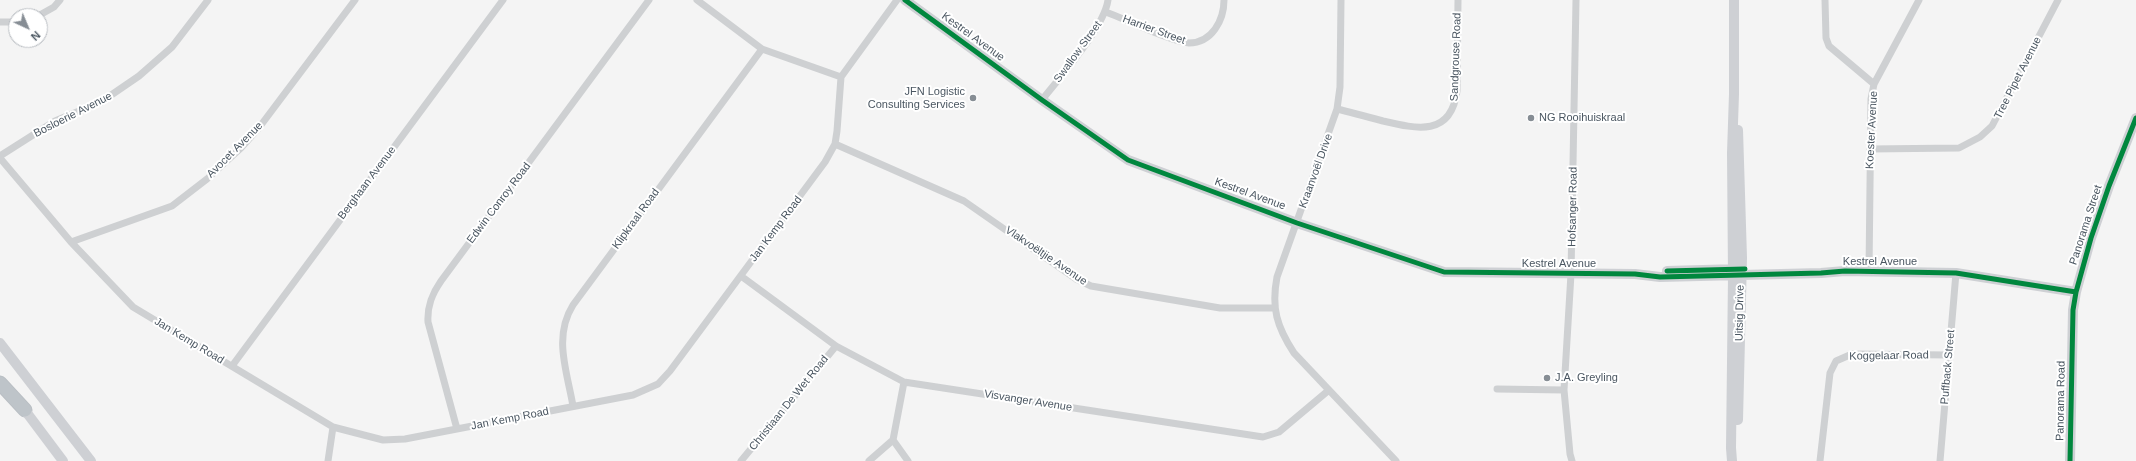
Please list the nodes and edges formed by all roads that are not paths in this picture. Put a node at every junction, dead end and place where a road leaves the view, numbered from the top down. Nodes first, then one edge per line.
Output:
1 (60, 0) edge
2 (208, 0) edge
3 (355, 0) edge
4 (503, 0) edge
5 (649, 0) edge
6 (697, 0) edge
7 (897, 0) edge
8 (905, 0) edge
9 (1108, 0) edge
10 (1224, 0) edge
11 (1341, 0) edge
12 (1458, 0) edge
13 (1576, 0) edge
14 (1734, 0) edge
15 (1825, 0) edge
16 (1919, 0) edge
17 (2058, 0) edge
18 (48, 10) edge
19 (1106, 12) junction
20 (762, 49) junction
21 (841, 77) junction
22 (1874, 84) junction
23 (1042, 100) junction
24 (1337, 109) junction
25 (2136, 118) edge
26 (835, 144) junction
27 (1870, 150) junction
28 (0, 157) edge
29 (1297, 223) junction
30 (70, 242) junction
31 (1869, 271) junction
32 (1737, 272) junction
33 (1956, 273) junction
34 (1572, 274) junction
35 (741, 276) junction
36 (2076, 292) junction
37 (1275, 308) junction
38 (0, 342) edge
39 (2073, 342) joint
40 (836, 346) junction
41 (1949, 354) junction
42 (232, 366) junction
43 (0, 377) edge
44 (904, 382) junction
45 (0, 383) edge
46 (1497, 389) dead end
47 (1329, 390) junction
48 (1564, 390) junction
49 (574, 406) junction
50 (24, 410) junction
51 (333, 427) junction
52 (457, 429) junction
53 (893, 440) junction
54 (63, 461) edge
55 (91, 461) edge
56 (328, 461) edge
57 (741, 461) edge
58 (869, 461) edge
59 (908, 461) edge
60 (1396, 461) edge
61 (1572, 461) edge
62 (1733, 461) edge
63 (1820, 461) edge
64 (1940, 461) edge
65 (2070, 461) edge

1 - 18 street
2 - 28 street, Bosloerie Avenue
3 - 30 street, Avocet Avenue
4 - 42 street, Berghaan Avenue
5 - 52 street, Edwin Conroy Road
6 - 20 street
7 - 21 street
8 - 23 street, Kestrel Avenue
9 - 19 street, Swallow Street
10 - 19 street, Harrier Street
11 - 24 street, Kraanvoël Drive
12 - 24 street, Sandgrouse Road
13 - 34 street, Hofsanger Road
14 - 32 street, Uitsig Drive
15 - 22 street
16 - 22 street, Koester Avenue
17 - 27 street, Tree Pipet Avenue
19 - 23 street, Swallow Street
20 - 21 street
20 - 49 street, Klipkraal Road
21 - 26 street, Jan Kemp Road
22 - 27 street, Koester Avenue
23 - 29 street, Kestrel Avenue
24 - 29 street, Kraanvoël Drive
25 - 36 street, Panorama Street
26 - 35 street, Jan Kemp Road
26 - 37 street, Vlakvoëltjie Avenue
27 - 31 street, Koester Avenue
28 - 30 street, Jan Kemp Road
29 - 34 street, Kestrel Avenue
29 - 37 street, Kraanvoël Drive
30 - 42 street, Jan Kemp Road
31 - 32 street, Kestrel Avenue
31 - 33 street, Kestrel Avenue
32 - 34 street, Kestrel Avenue
32 - 62 street, Uitsig Drive
33 - 36 street, Kestrel Avenue
33 - 41 street, Puffback Street
34 - 48 street, Hofsanger Road
35 - 40 street, Visvanger Avenue
35 - 49 street, Jan Kemp Road
36 - 39 street, Panorama Street
37 - 47 street, Kraanvoël Drive
38 - 55 street
39 - 65 street, Panorama Road
40 - 44 street, Visvanger Avenue
40 - 57 street, Christiaan De Wet Road
41 - 63 street, Koggelaar Road
41 - 64 street, Puffback Street
42 - 51 street, Jan Kemp Road
43 - 50 street
44 - 47 street, Visvanger Avenue
44 - 53 street
45 - 50 highway
46 - 48 street
47 - 60 street, Kraanvoël Drive
48 - 61 street, Hofsanger Road
49 - 52 street, Jan Kemp Road
50 - 54 street
51 - 52 street, Jan Kemp Road
51 - 56 street
53 - 58 street
53 - 59 street

